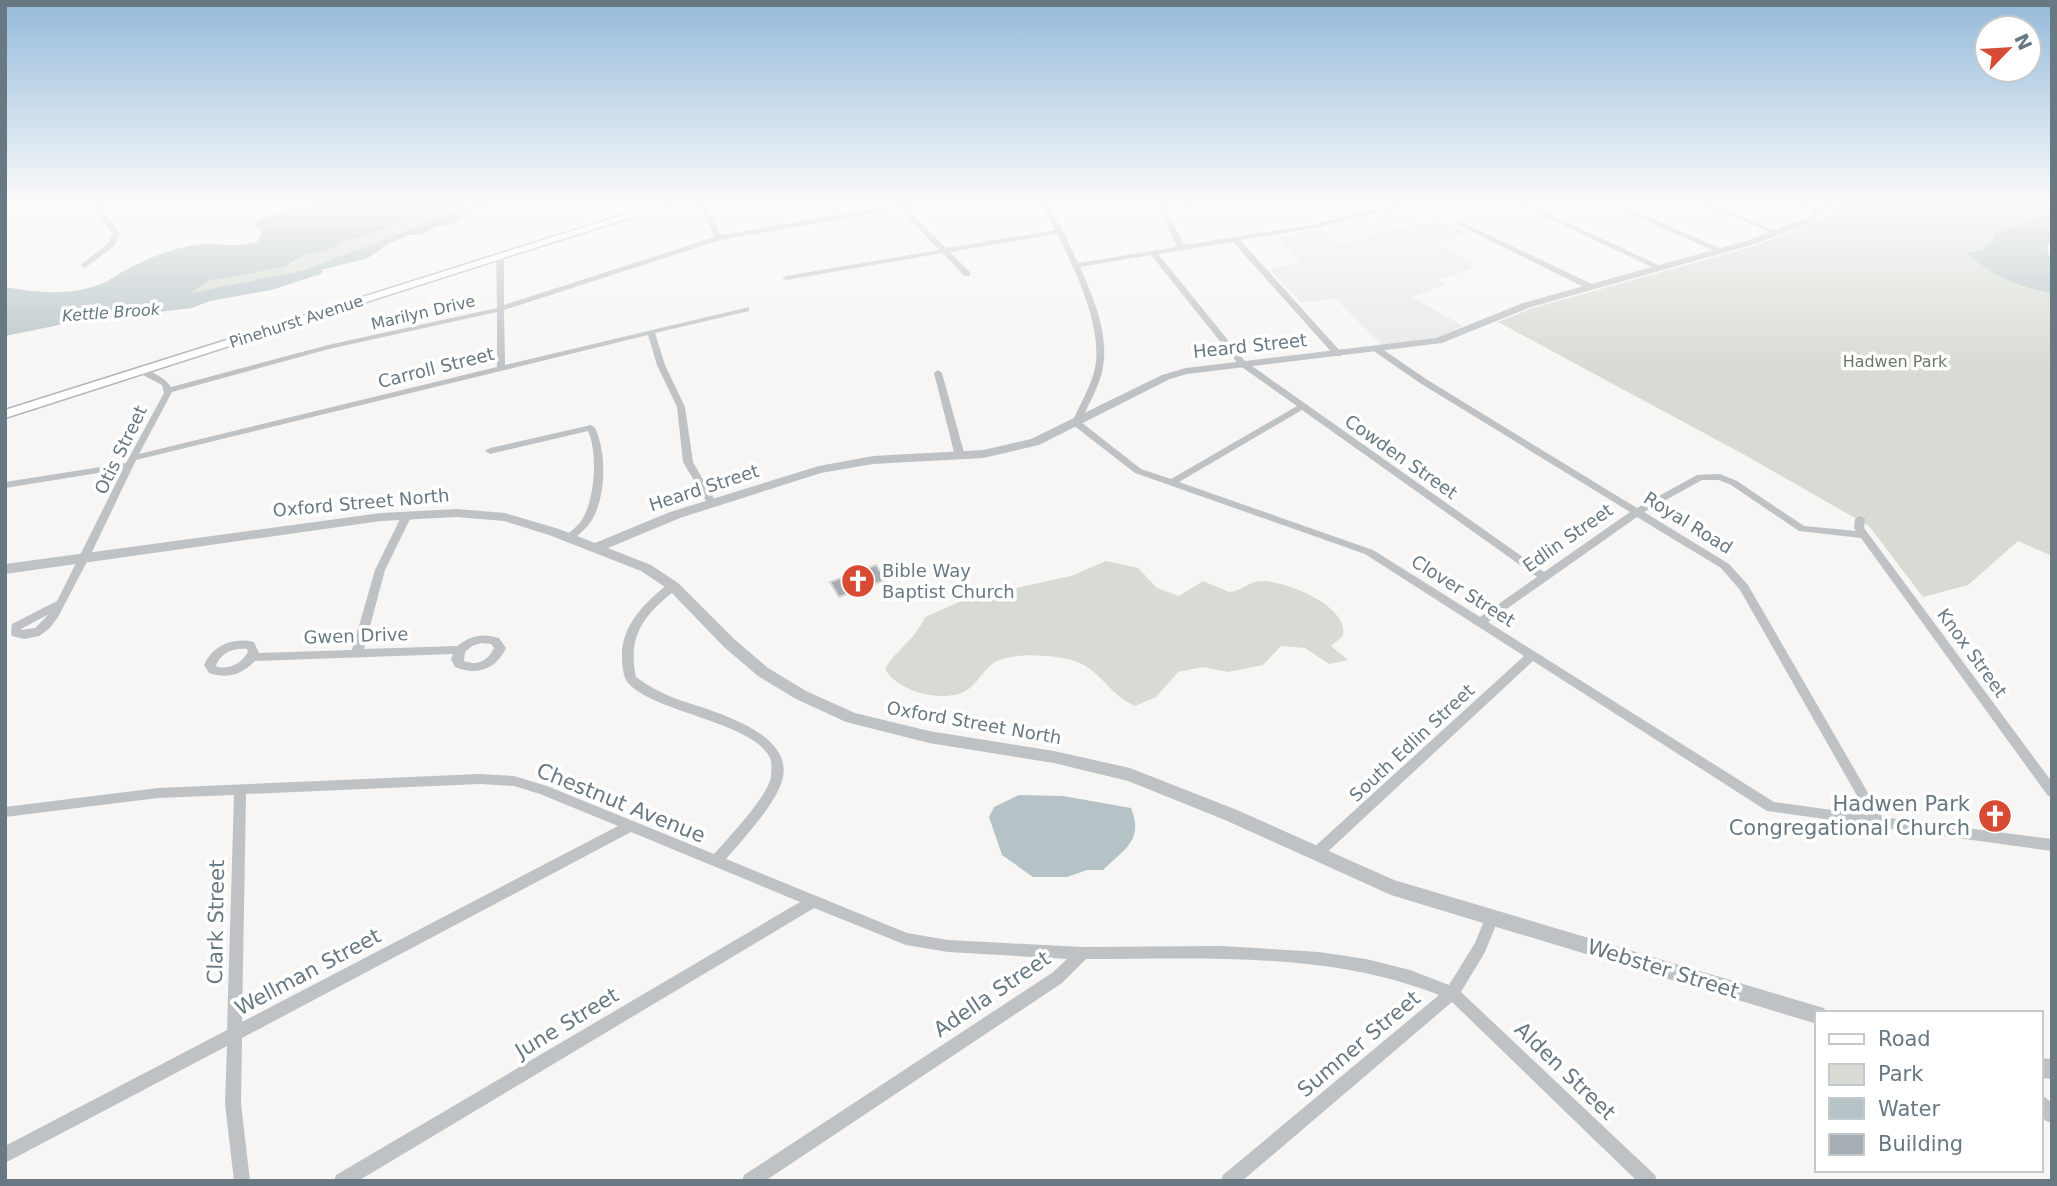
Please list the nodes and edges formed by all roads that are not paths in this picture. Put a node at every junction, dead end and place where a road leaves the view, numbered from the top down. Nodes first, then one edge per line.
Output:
1 (93, 259) edge
2 (486, 259) edge
3 (500, 259) edge
4 (653, 259) edge
5 (892, 259) edge
6 (954, 259) edge
7 (1074, 259) edge
8 (1121, 259) edge
9 (1159, 259) edge
10 (1253, 259) edge
11 (1534, 259) edge
12 (1642, 259) edge
13 (1692, 259) edge
14 (1077, 265) junction
15 (85, 266) dead end
16 (1661, 268) junction
17 (967, 274) dead end
18 (786, 278) dead end
19 (1591, 287) junction
20 (501, 309) junction
21 (746, 309) dead end
22 (651, 332) junction
23 (1378, 350) junction
24 (1338, 354) junction
25 (1242, 363) junction
26 (501, 368) junction
27 (140, 370) junction
28 (939, 373) dead end
29 (169, 390) junction
30 (1301, 407) junction
31 (5, 414) edge
32 (1076, 423) junction
33 (490, 451) dead end
34 (960, 456) junction
35 (132, 461) junction
36 (1171, 483) junction
37 (5, 485) edge
38 (712, 504) junction
39 (1637, 512) junction
40 (408, 514) junction
41 (1860, 519) dead end
42 (1864, 535) junction
43 (569, 538) junction
44 (596, 548) junction
45 (85, 557) junction
46 (5, 569) edge
47 (1542, 576) junction
48 (673, 586) junction
49 (59, 604) dead end
50 (1480, 622) junction
51 (460, 650) dead end
52 (358, 653) junction
53 (1531, 656) junction
54 (253, 657) dead end
55 (240, 790) junction
56 (2052, 792) edge
57 (5, 812) edge
58 (1880, 824) junction
59 (630, 826) junction
60 (2052, 845) edge
61 (1316, 854) junction
62 (716, 862) junction
63 (812, 902) junction
64 (1500, 922) junction
65 (1083, 953) junction
66 (1452, 993) junction
67 (1815, 1014) edge
68 (234, 1034) junction
69 (5, 1155) edge
70 (242, 1181) edge
71 (342, 1181) edge
72 (750, 1181) edge
73 (1228, 1181) edge
74 (1649, 1181) edge

1 - 15 street
2 - 27 main road, Pinehurst Avenue
3 - 20 street
4 - 20 street, Marilyn Drive
5 - 18 street
6 - 17 street
7 - 14 street
8 - 14 street
9 - 25 street, Cowden Street
10 - 24 street
11 - 19 street
12 - 16 street
13 - 16 street, Heard Street
14 - 32 street
16 - 19 street, Heard Street
19 - 23 street, Heard Street
20 - 26 street
20 - 29 street, Marilyn Drive
21 - 22 street, Carroll Street
22 - 26 street, Carroll Street
22 - 38 street
23 - 24 street, Heard Street
23 - 39 street, Royal Road
24 - 25 street, Heard Street
25 - 30 street, Cowden Street
25 - 32 street, Heard Street
26 - 35 street, Carroll Street
27 - 29 street
27 - 31 main road, Pinehurst Avenue
28 - 34 street
29 - 35 street, Otis Street
30 - 36 street
30 - 47 street, Cowden Street
32 - 34 street, Heard Street
32 - 36 street, Clover Street
33 - 43 street
34 - 38 street, Heard Street
35 - 37 street, Carroll Street
35 - 45 street, Otis Street
36 - 50 street, Clover Street
38 - 44 street, Heard Street
39 - 42 street, Edlin Street
39 - 47 street, Edlin Street
39 - 58 street, Royal Road
40 - 43 street, Oxford Street North
40 - 45 street, Oxford Street North
40 - 52 street
41 - 42 street, Knox Street
42 - 56 street, Knox Street
43 - 44 street, Oxford Street North
44 - 48 street, Oxford Street North
45 - 46 street, Oxford Street North
45 - 49 street, Otis Street
47 - 50 street, Edlin Street
48 - 61 street, Oxford Street North
48 - 62 street
50 - 53 street, Clover Street
51 - 52 street, Gwen Drive
52 - 54 street, Gwen Drive
53 - 58 street, Clover Street
53 - 61 street, South Edlin Street
55 - 57 street, Chestnut Avenue
55 - 59 street, Chestnut Avenue
55 - 68 street, Clark Street
58 - 60 street, Clover Street
59 - 62 street, Chestnut Avenue
59 - 68 street, Wellman Street
61 - 64 street, Oxford Street North
62 - 63 street, Chestnut Avenue
63 - 65 street, Chestnut Avenue
63 - 71 street, June Street
64 - 66 street, Sumner Street
64 - 67 street, Webster Street
65 - 66 street
65 - 72 street, Adella Street
66 - 73 street, Sumner Street
66 - 74 street, Alden Street
68 - 69 street, Wellman Street
68 - 70 street, Clark Street

